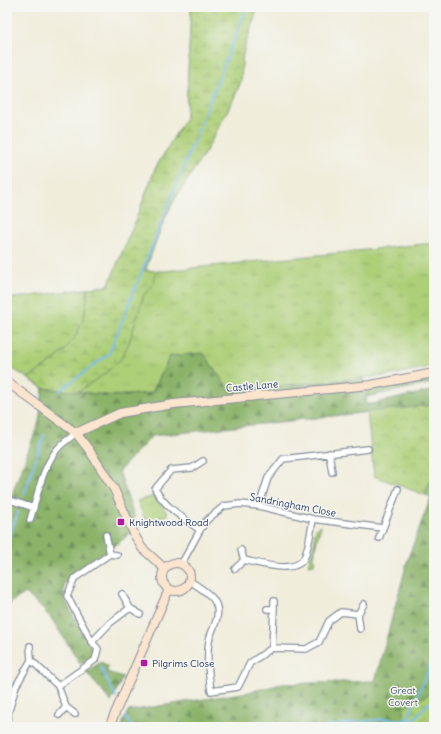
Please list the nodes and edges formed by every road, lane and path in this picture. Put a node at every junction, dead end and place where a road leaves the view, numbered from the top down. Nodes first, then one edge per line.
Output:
1 (434, 372) edge
2 (7, 382) edge
3 (76, 434) junction
4 (368, 449) dead end
5 (330, 453) junction
6 (203, 461) dead end
7 (332, 472) dead end
8 (398, 489) dead end
9 (7, 499) edge
10 (259, 506) junction
11 (34, 508) junction
12 (313, 519) junction
13 (30, 520) dead end
14 (383, 528) junction
15 (200, 530) junction
16 (106, 535) dead end
17 (379, 538) dead end
18 (241, 550) dead end
19 (110, 554) junction
20 (117, 555) dead end
21 (244, 560) junction
22 (182, 563) junction
23 (164, 568) junction
24 (235, 569) dead end
25 (190, 582) junction
26 (169, 589) junction
27 (122, 594) dead end
28 (274, 601) dead end
29 (364, 604) dead end
30 (130, 608) junction
31 (267, 609) dead end
32 (274, 610) junction
33 (140, 614) dead end
34 (358, 614) junction
35 (360, 629) dead end
36 (92, 642) junction
37 (30, 646) dead end
38 (272, 648) junction
39 (31, 660) junction
40 (58, 686) junction
41 (66, 707) junction
42 (75, 714) dead end
43 (59, 715) dead end
44 (9, 727) edge
45 (109, 727) edge

1 - 3 street, Castle Lane
2 - 3 street
3 - 11 street
3 - 23 street
4 - 5 street
5 - 7 street
5 - 10 street
6 - 15 street
8 - 14 street
9 - 11 street
10 - 12 street, Sandringham Close
10 - 15 street, Sandringham Close
11 - 13 street
12 - 14 street, Sandringham Close
12 - 21 street
14 - 17 street
15 - 22 street, Sandringham Close
16 - 19 street
18 - 21 street
19 - 20 street
19 - 36 street
21 - 24 street
22 - 23 street
22 - 25 street
23 - 26 street
25 - 26 street
25 - 38 street
26 - 45 street
27 - 30 street
28 - 32 street
29 - 34 street
30 - 33 street
30 - 36 street
31 - 32 street
32 - 38 street
34 - 35 street
34 - 38 street
36 - 40 street
37 - 39 street
39 - 40 street
39 - 44 street
40 - 41 street
41 - 42 street
41 - 43 street

